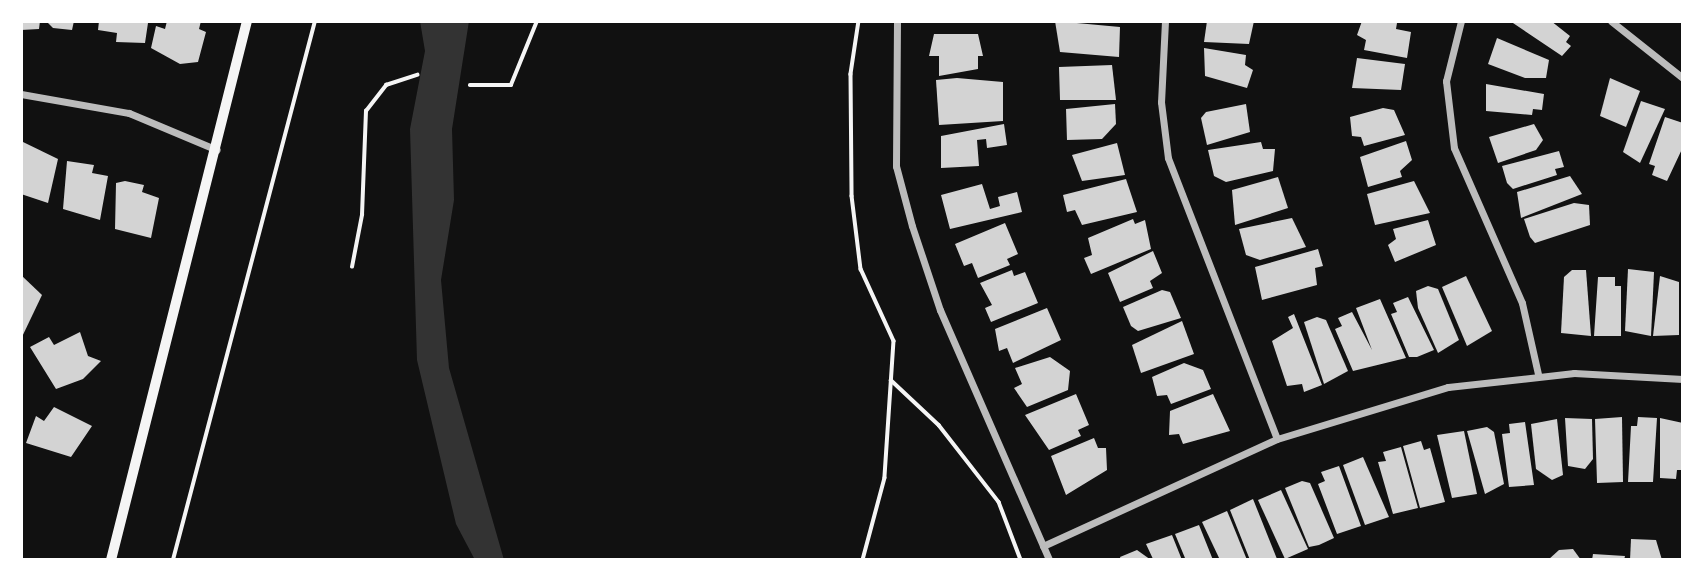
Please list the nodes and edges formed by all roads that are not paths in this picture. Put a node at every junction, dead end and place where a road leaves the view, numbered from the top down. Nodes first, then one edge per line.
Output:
1 (247, 21) edge
2 (897, 21) edge
3 (1165, 21) edge
4 (1461, 21) edge
5 (1611, 21) edge
6 (1683, 78) edge
7 (21, 94) edge
8 (217, 150) junction
9 (1538, 374) junction
10 (1683, 379) edge
11 (1277, 439) junction
12 (1043, 546) junction
13 (111, 560) edge
14 (1049, 560) edge

1 - 8 main road
2 - 12 street
3 - 11 street
4 - 9 street
5 - 6 street
7 - 8 street
8 - 13 main road
9 - 10 street
9 - 11 street
11 - 12 street
12 - 14 street

